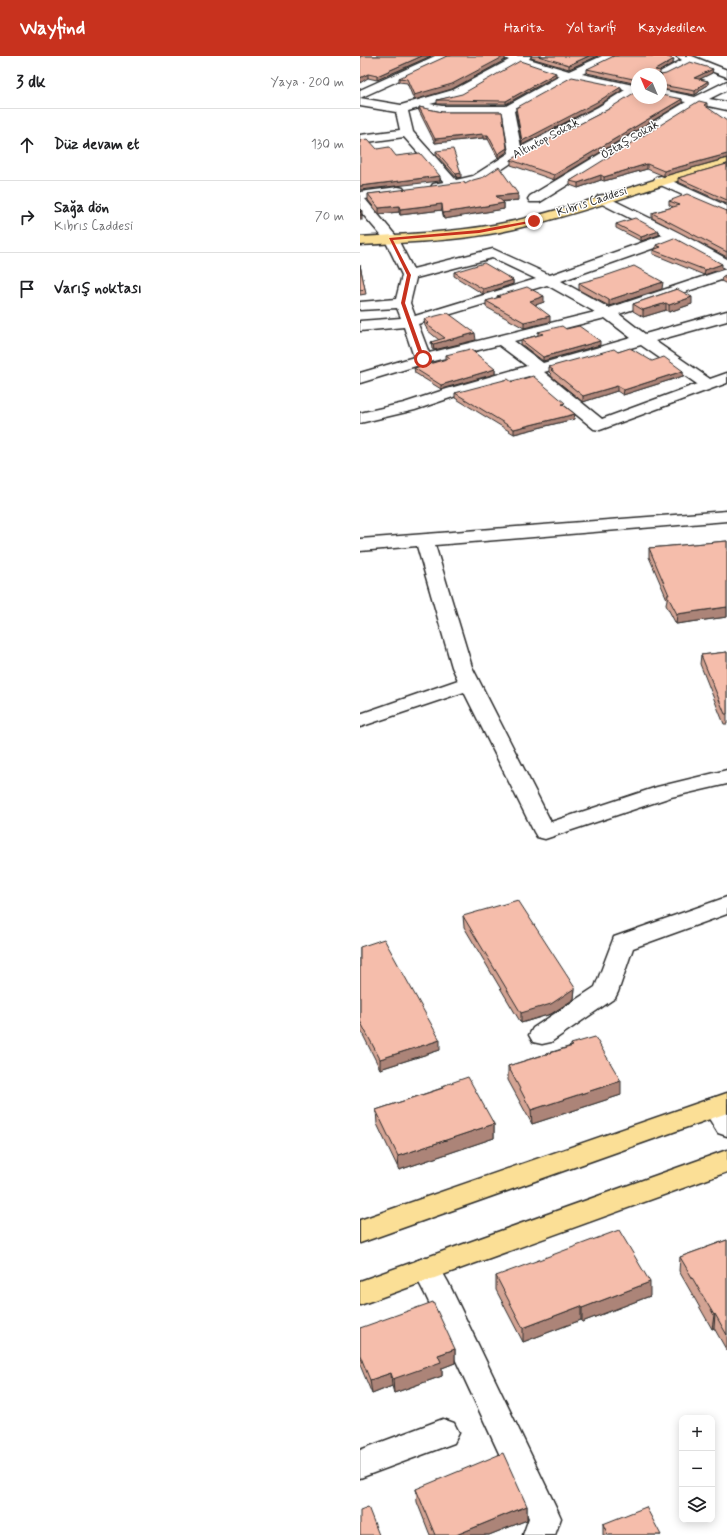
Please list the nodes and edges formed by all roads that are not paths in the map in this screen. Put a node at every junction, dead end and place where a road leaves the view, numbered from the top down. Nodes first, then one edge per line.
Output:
1 (444, 56) edge
2 (611, 56) edge
3 (517, 57) edge
4 (687, 58) edge
5 (667, 71) edge
6 (727, 74) edge
7 (570, 75) junction
8 (727, 85) edge
9 (631, 87) edge
10 (631, 91) edge
11 (360, 94) edge
12 (667, 95) edge
13 (696, 101) junction
14 (360, 102) edge
15 (415, 105) junction
16 (727, 106) edge
17 (401, 109) junction
18 (508, 110) junction
19 (407, 134) junction
20 (360, 139) edge
21 (516, 154) junction
22 (727, 163) edge
23 (661, 180) junction
24 (453, 185) junction
25 (360, 196) edge
26 (535, 199) dead end
27 (603, 199) junction
28 (360, 202) edge
29 (727, 211) edge
30 (675, 236) junction
31 (391, 239) junction
32 (360, 241) edge
33 (727, 265) edge
34 (727, 273) edge
35 (409, 275) junction
36 (550, 280) junction
37 (403, 303) junction
38 (360, 306) edge
39 (608, 313) junction
40 (727, 316) edge
41 (410, 322) junction
42 (360, 326) edge
43 (501, 339) junction
44 (643, 340) junction
45 (423, 359) junction
46 (535, 369) junction
47 (360, 378) edge
48 (727, 378) edge
49 (709, 384) junction
50 (361, 418) edge
51 (727, 516) edge
52 (425, 541) junction
53 (360, 545) edge
54 (469, 683) junction
55 (360, 721) edge
56 (727, 777) edge
57 (727, 905) edge
58 (542, 1035) dead end
59 (723, 1112) edge
60 (727, 1161) edge
61 (360, 1232) edge
62 (426, 1269) junction
63 (360, 1293) edge
64 (443, 1433) dead end
65 (360, 1464) edge
66 (539, 1535) edge

1 - 11 street
2 - 7 street
3 - 7 street
3 - 15 street
4 - 5 street
4 - 6 street
7 - 9 street
7 - 18 street
8 - 13 street, Öztaş Sokak
10 - 21 street, Altıntop Sokak
12 - 13 street
13 - 16 street
13 - 26 street, Öztaş Sokak
14 - 17 street
15 - 17 street
15 - 18 street
17 - 19 street
18 - 21 street
19 - 20 street
19 - 24 street
21 - 24 street, Altıntop Sokak
22 - 23 main road, Kıbrıs Caddesi
23 - 27 main road, Kıbrıs Caddesi
23 - 29 street
24 - 25 street, Altıntop Sokak
27 - 30 street
27 - 31 main road, Kıbrıs Caddesi
28 - 31 street
30 - 33 street
30 - 36 street
31 - 32 main road, Kıbrıs Caddesi
31 - 35 street
34 - 39 street
35 - 36 street
35 - 37 street
36 - 39 street
36 - 41 street
37 - 38 street
37 - 41 street
39 - 43 street
39 - 44 street
40 - 44 street
41 - 42 street
41 - 45 street
43 - 45 street
43 - 46 street
44 - 46 street
44 - 49 street
45 - 47 street
46 - 49 street
46 - 50 street
48 - 49 street
51 - 52 street
52 - 53 street
52 - 54 street
54 - 55 street
54 - 56 street
57 - 58 street
59 - 61 main road
60 - 62 main road
62 - 63 main road
62 - 66 street
64 - 65 street

